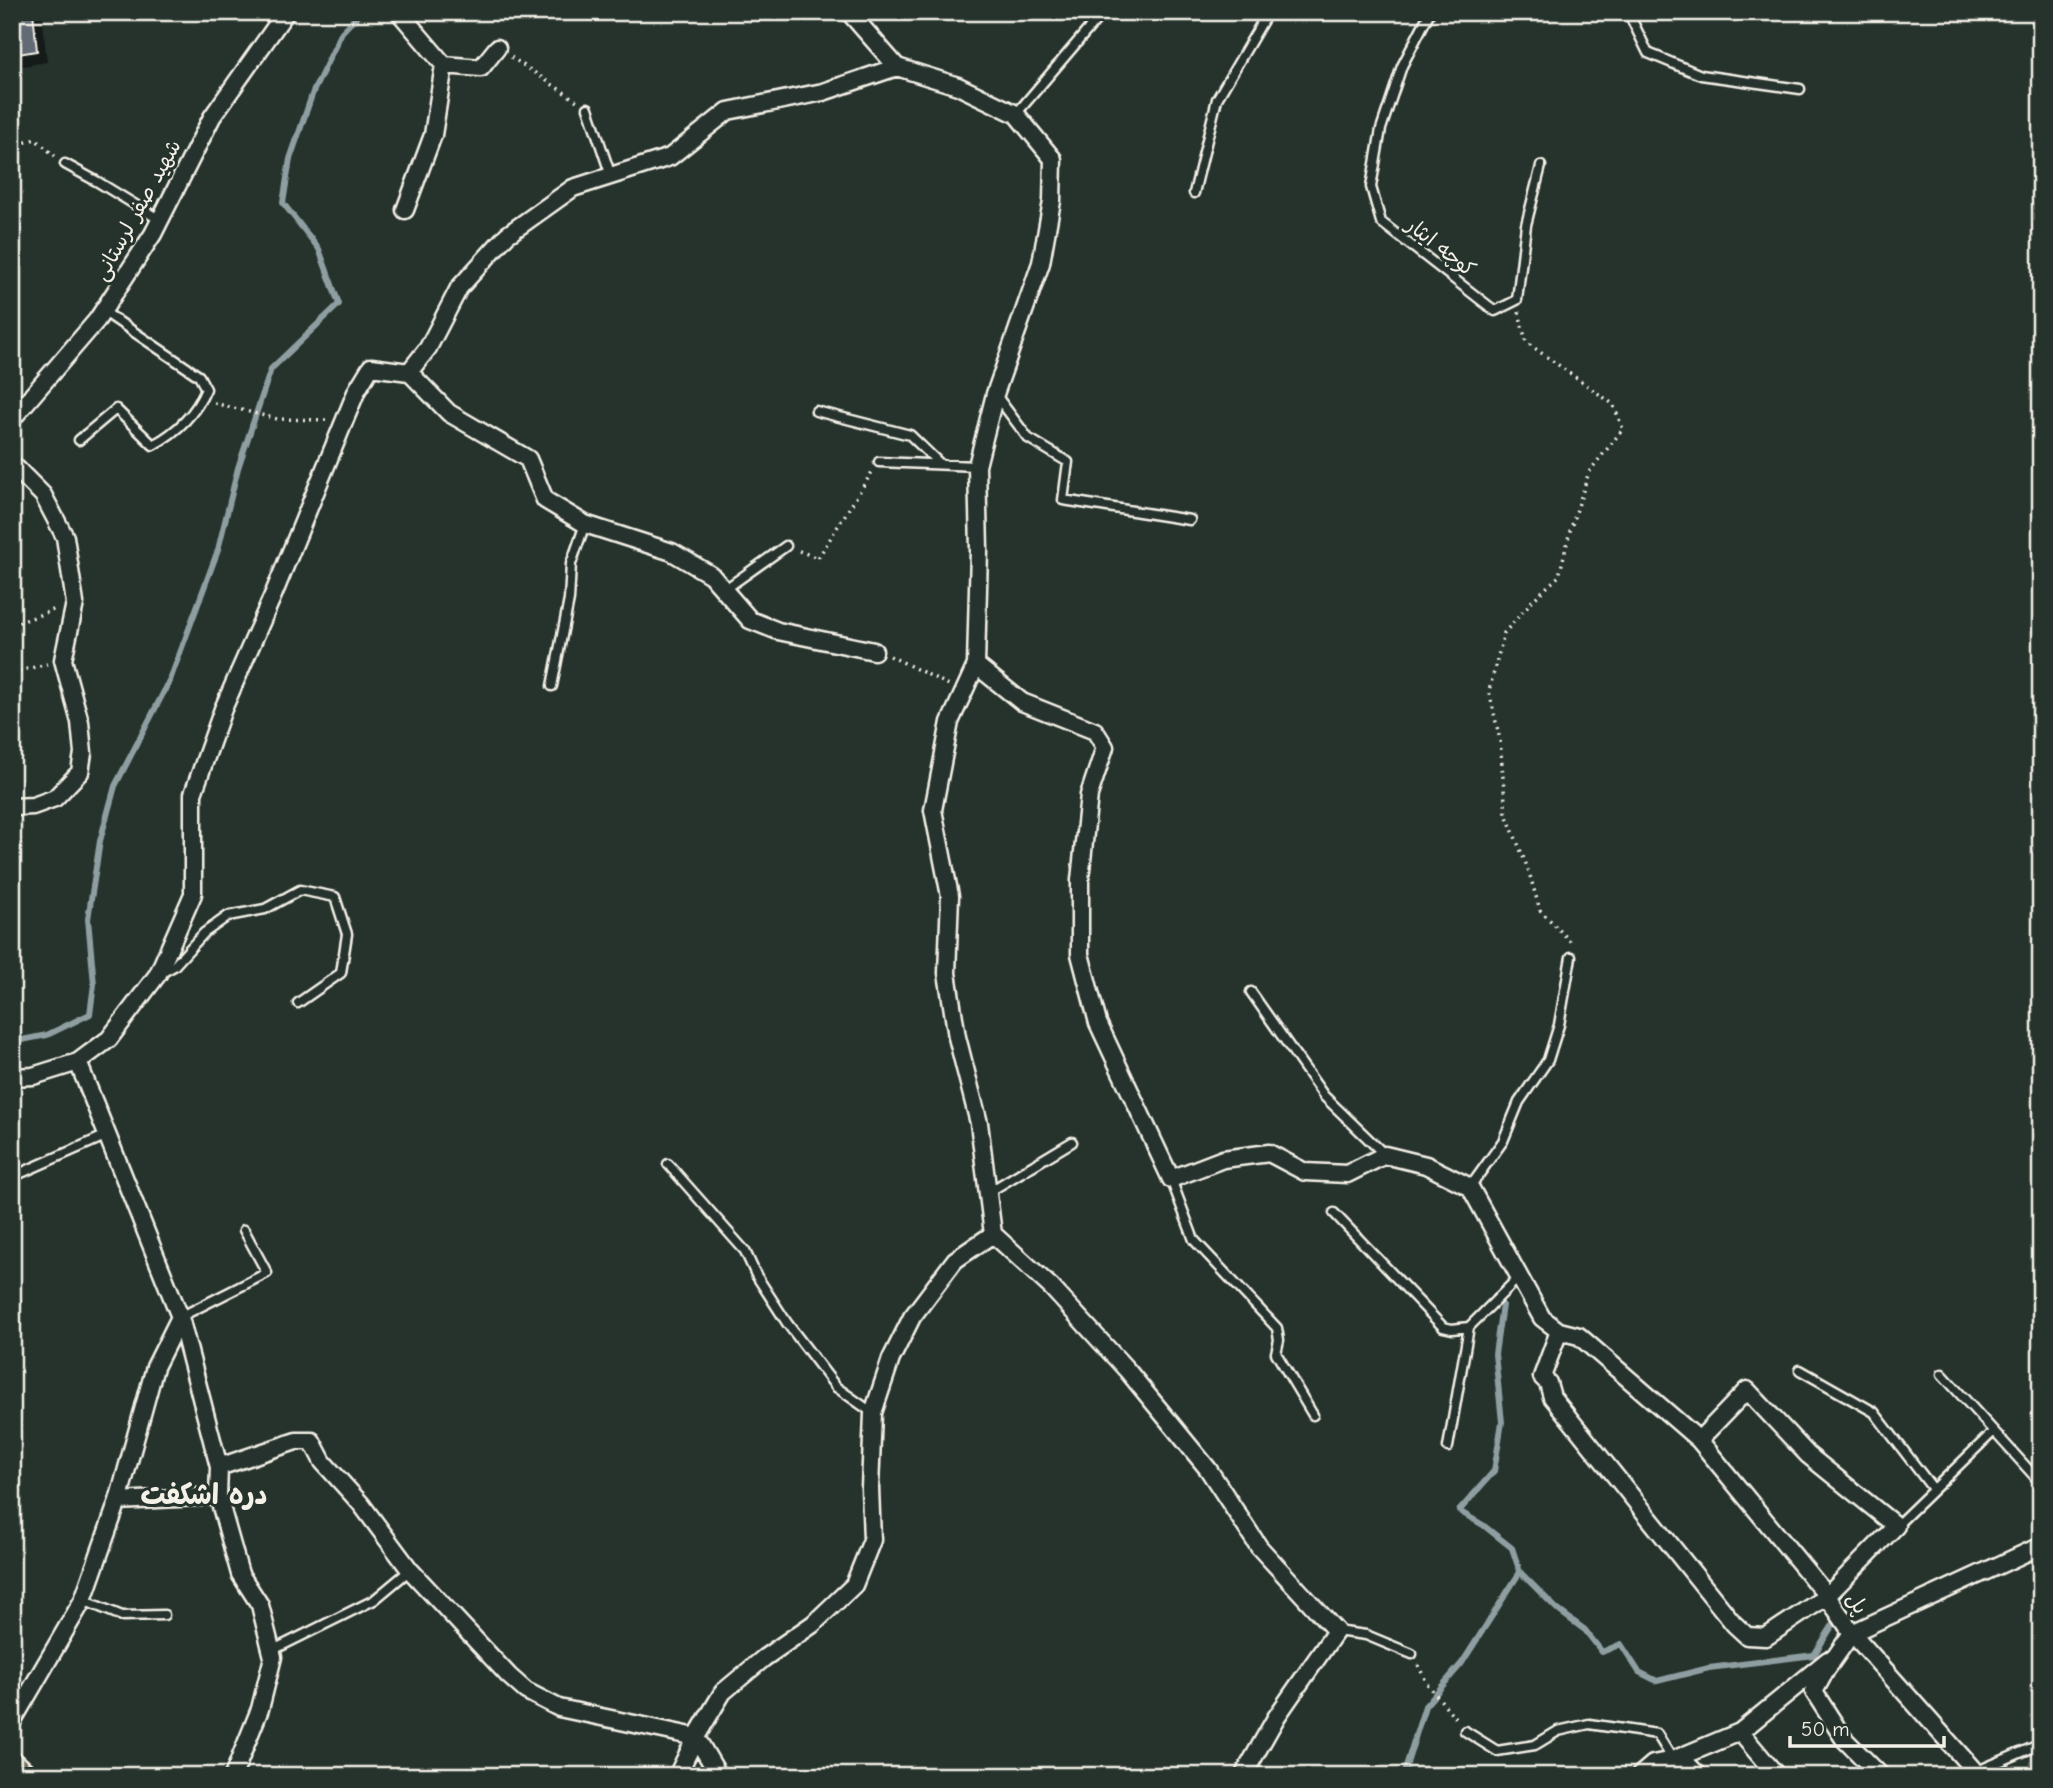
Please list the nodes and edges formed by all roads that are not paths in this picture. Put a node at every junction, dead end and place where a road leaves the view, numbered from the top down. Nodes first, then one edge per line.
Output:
1 (286, 12) edge
2 (399, 12) edge
3 (849, 12) edge
4 (1103, 12) edge
5 (1268, 12) edge
6 (1430, 12) edge
7 (1628, 12) edge
8 (498, 48) road end
9 (444, 65) junction
10 (897, 66) junction
11 (1800, 89) dead end
12 (588, 108) road end
13 (1016, 114) junction
14 (65, 164) road end
15 (1541, 166) dead end
16 (611, 176) junction
17 (1194, 193) dead end
18 (405, 210) dead end
19 (160, 220) junction
20 (103, 312) junction
21 (409, 372) junction
22 (995, 394) junction
23 (816, 411) dead end
24 (12, 419) edge
25 (79, 440) dead end
26 (878, 462) road end
27 (12, 464) edge
28 (940, 464) junction
29 (978, 466) junction
30 (1190, 520) dead end
31 (585, 524) junction
32 (786, 546) road end
33 (724, 590) junction
34 (874, 651) road end
35 (976, 665) junction
36 (552, 686) dead end
37 (12, 807) edge
38 (1571, 957) road end
39 (158, 974) junction
40 (1251, 992) dead end
41 (298, 1003) dead end
42 (78, 1062) junction
43 (12, 1077) edge
44 (107, 1135) junction
45 (1072, 1142) dead end
46 (1385, 1155) junction
47 (668, 1164) dead end
48 (12, 1177) edge
49 (1171, 1179) junction
50 (1470, 1187) junction
51 (987, 1193) junction
52 (1334, 1213) dead end
53 (244, 1230) dead end
54 (993, 1234) junction
55 (1518, 1278) junction
56 (12, 1295) edge
57 (12, 1302) edge
58 (180, 1317) junction
59 (1469, 1327) junction
60 (1559, 1331) junction
61 (1800, 1370) dead end
62 (1942, 1374) dead end
63 (873, 1413) junction
64 (1313, 1415) dead end
65 (1994, 1431) junction
66 (1699, 1440) junction
67 (1448, 1447) dead end
68 (219, 1467) junction
69 (2038, 1480) dead end
70 (1933, 1489) junction
71 (218, 1496) junction
72 (118, 1501) junction
73 (1896, 1526) junction
74 (2041, 1549) edge
75 (410, 1570) junction
76 (1827, 1596) junction
77 (83, 1601) junction
78 (164, 1615) dead end
79 (1336, 1631) junction
80 (1852, 1633) junction
81 (1843, 1648) junction
82 (271, 1651) junction
83 (1412, 1654) road end
84 (12, 1722) edge
85 (1465, 1731) road end
86 (1740, 1732) junction
87 (696, 1737) junction
88 (2041, 1744) edge
89 (1676, 1758) junction
90 (12, 1766) edge
91 (1977, 1774) edge
92 (23, 1776) edge
93 (233, 1776) edge
94 (677, 1776) edge
95 (719, 1776) edge
96 (1243, 1776) edge
97 (1639, 1776) edge
98 (1699, 1776) edge
99 (1777, 1776) edge
100 (1881, 1776) edge

1 - 19 street, شهید صفر لرستانی
2 - 9 street
3 - 10 street
4 - 13 lane
5 - 17 lane
6 - 15 lane, کوچه ایثار
7 - 11 lane
8 - 9 street
9 - 18 street
10 - 13 street
10 - 16 street
12 - 16 lane
13 - 22 street
14 - 19 lane
16 - 21 street
19 - 20 street, شهید صفر لرستانی
20 - 24 street, شهید صفر لرستانی
20 - 25 lane
21 - 31 street
21 - 39 street
22 - 29 street
22 - 30 lane
23 - 28 lane
26 - 28 lane
27 - 37 street
28 - 29 lane
29 - 35 street
31 - 33 street
31 - 36 lane
32 - 33 lane
33 - 34 street
35 - 49 street
35 - 51 street
38 - 50 lane
39 - 41 lane
39 - 42 street
40 - 46 lane
42 - 43 street
42 - 44 street
44 - 48 lane
44 - 58 street
45 - 51 lane
46 - 49 street
46 - 50 street
47 - 63 lane
49 - 64 lane
50 - 55 street
51 - 54 street
52 - 59 lane
53 - 58 lane
54 - 63 street
54 - 79 street
55 - 59 lane
55 - 60 street
56 - 57 lane
58 - 68 street
58 - 72 street
59 - 67 lane
60 - 66 street, پل
60 - 76 street
61 - 70 lane
62 - 65 lane
63 - 87 street
65 - 69 lane
65 - 70 lane
66 - 73 street
66 - 76 street, پل
68 - 71 street
68 - 75 street
70 - 73 lane
71 - 72 street
71 - 82 street
72 - 77 street
73 - 76 street
74 - 80 street
75 - 82 lane
75 - 87 street
76 - 80 street, پل
77 - 78 lane
77 - 84 street
79 - 83 lane
79 - 96 street
80 - 81 street
80 - 91 street, پل
81 - 86 street
81 - 100 street
82 - 93 street
85 - 89 lane
86 - 89 street
86 - 99 street
87 - 94 street
87 - 95 street
88 - 91 lane
89 - 97 street
89 - 98 street
90 - 92 main road

